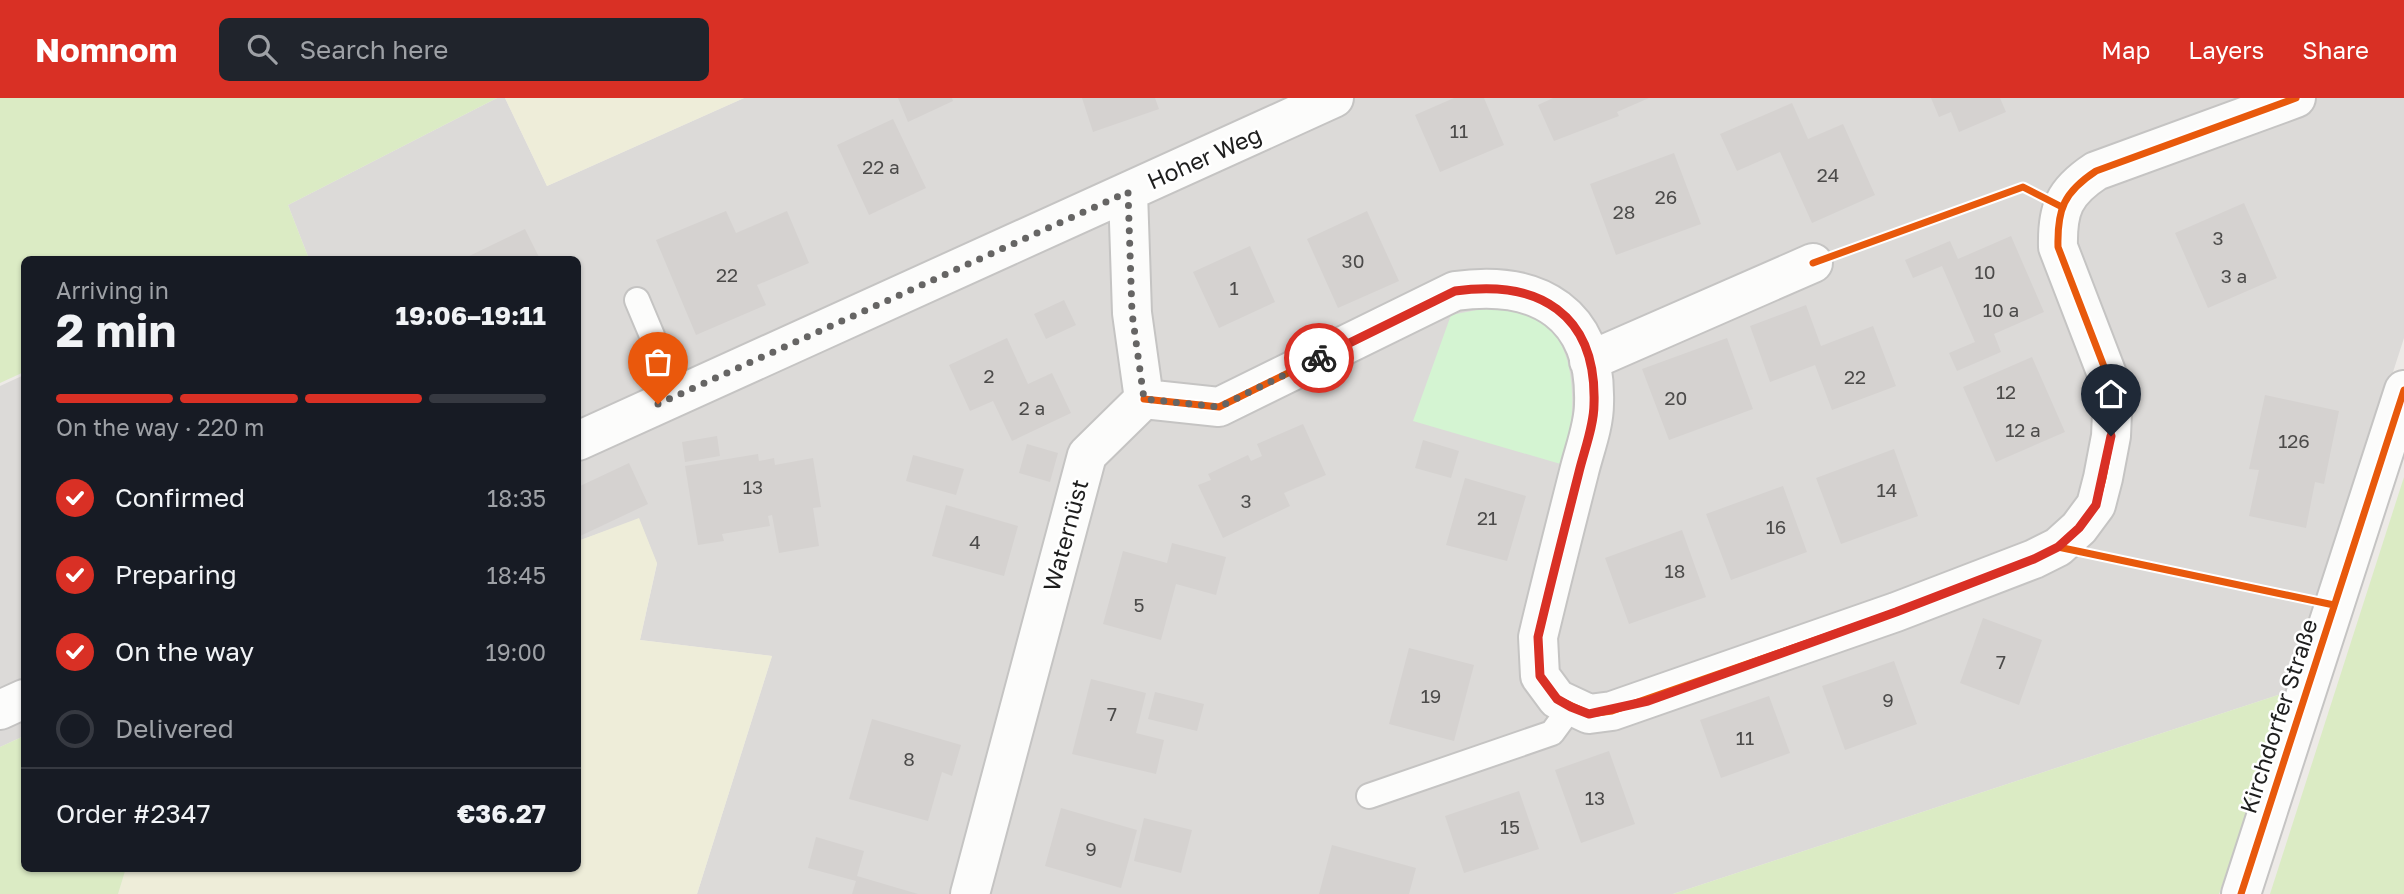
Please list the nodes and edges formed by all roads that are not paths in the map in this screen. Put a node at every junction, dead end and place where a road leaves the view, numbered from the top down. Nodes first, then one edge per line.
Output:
1 (1334, 98) edge
2 (2296, 98) edge
3 (1128, 192) junction
4 (1813, 263) dead end
5 (637, 300) dead end
6 (1589, 361) junction
7 (2404, 390) edge
8 (677, 395) junction
9 (1144, 399) junction
10 (581, 440) edge
11 (21, 700) edge
12 (1571, 707) junction
13 (0, 710) edge
14 (1370, 796) dead end
15 (970, 894) edge
16 (2241, 894) edge

1 - 3 street, Hoher Weg
2 - 12 street
3 - 8 street, Hoher Weg
3 - 9 street
4 - 6 street
5 - 8 lane
6 - 9 street
6 - 12 street
7 - 16 street, Kirchdorfer Straße
8 - 10 street, Hoher Weg
9 - 15 street, Waternüst
11 - 13 street
12 - 14 lane

